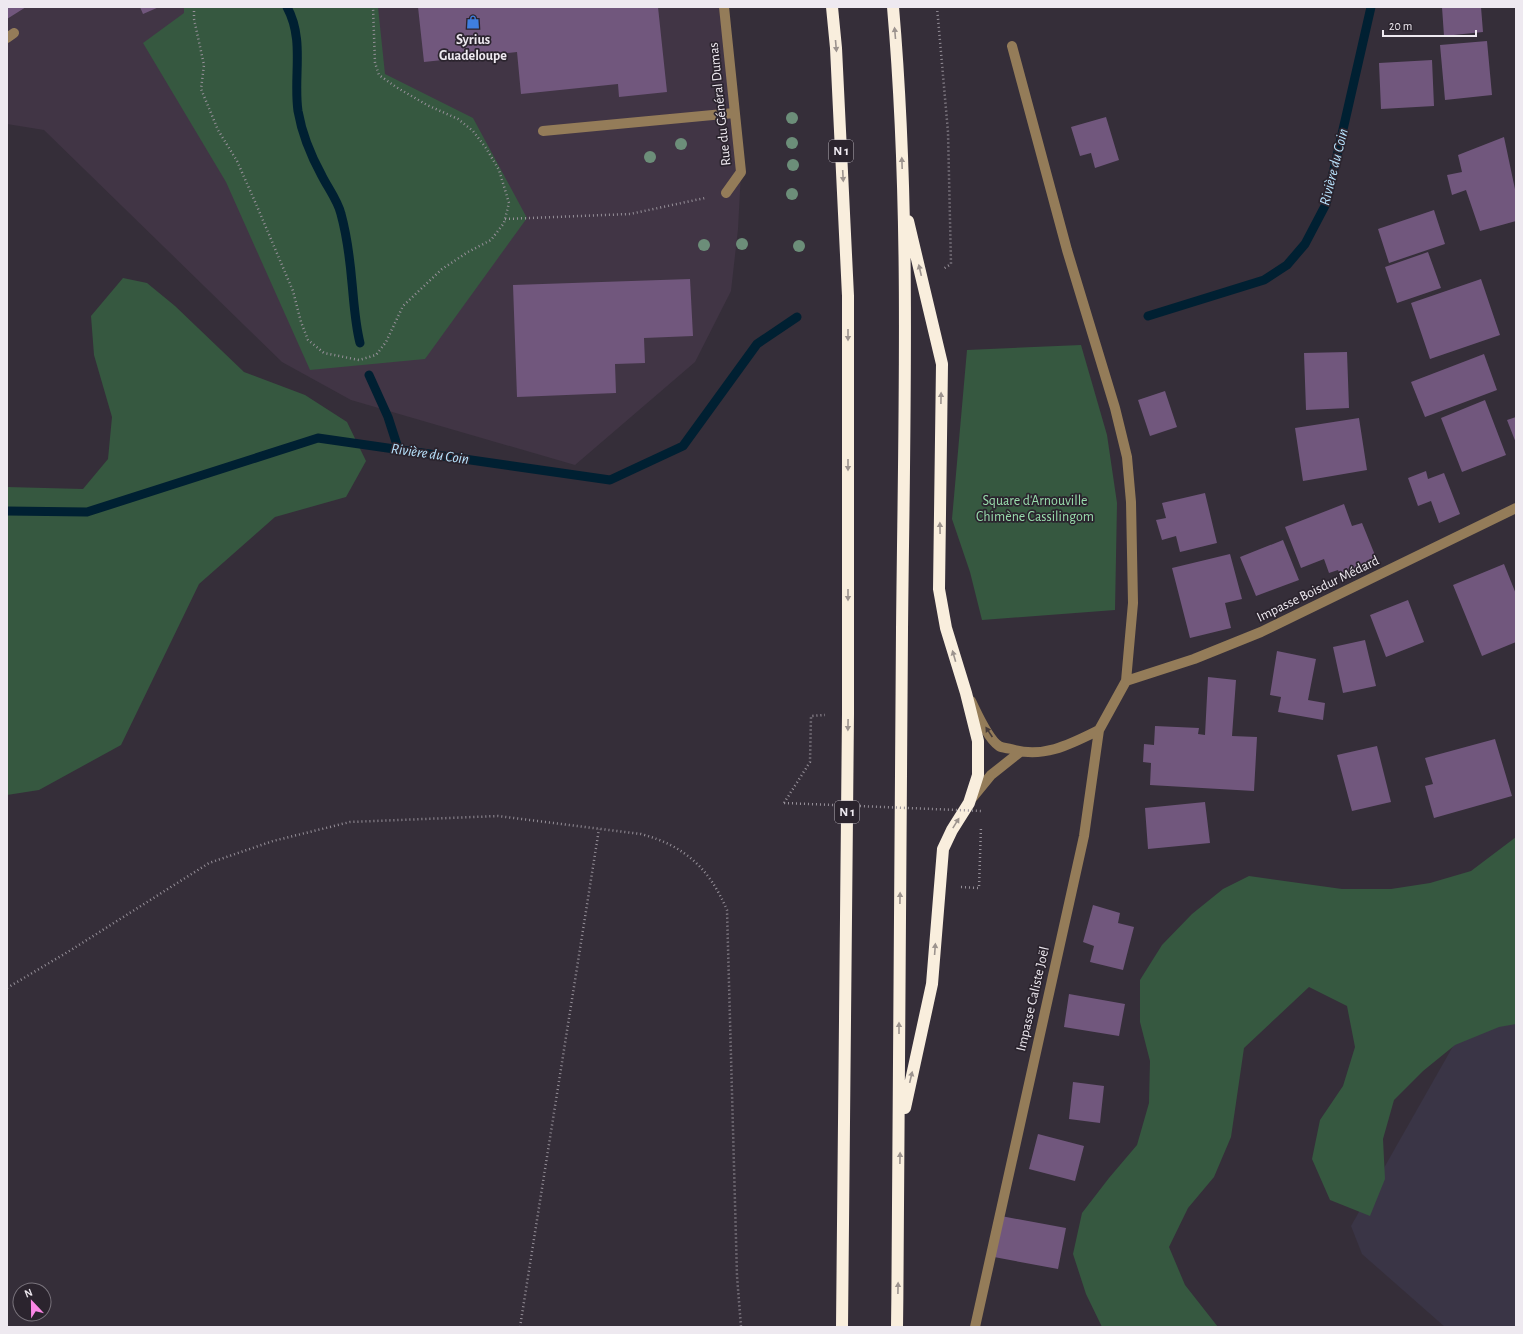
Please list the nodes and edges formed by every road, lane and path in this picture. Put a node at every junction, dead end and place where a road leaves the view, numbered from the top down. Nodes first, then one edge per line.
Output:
1 (194, 7) edge
2 (373, 7) edge
3 (724, 7) edge
4 (832, 7) edge
5 (893, 7) edge
6 (937, 7) edge
7 (1012, 46) dead end
8 (734, 113) junction
9 (543, 131) dead end
10 (726, 193) joint
11 (904, 202) junction
12 (505, 219) junction
13 (924, 284) junction
14 (1516, 508) edge
15 (1126, 681) junction
16 (966, 693) junction
17 (848, 714) junction
18 (1099, 730) junction
19 (1020, 752) junction
20 (969, 803) junction
21 (599, 829) junction
22 (939, 886) junction
23 (7, 988) edge
24 (900, 1128) junction
25 (520, 1327) edge
26 (741, 1327) edge
27 (842, 1327) edge
28 (897, 1327) edge
29 (975, 1327) edge

1 - 12 path
2 - 12 path
3 - 8 street, Rue du Général Dumas
4 -> 17 highway, N 1
11 -> 5 highway
6 - 13 path
7 - 15 street
8 - 9 street
8 - 10 street, Rue du Général Dumas
10 - 12 path
13 -> 11 highway
24 -> 11 highway
16 -> 13 highway
14 - 15 street, Impasse Boisdur Médard
15 - 18 street, Impasse Caliste Joël
19 -> 16 street
16 - 20 highway
17 - 22 path, bridge
17 -> 27 highway, N 1
18 - 19 street
18 - 29 street, Impasse Caliste Joël
19 - 20 street
22 -> 20 highway
21 - 23 path
21 - 25 path
21 - 26 path
24 -> 22 highway
28 -> 24 highway

